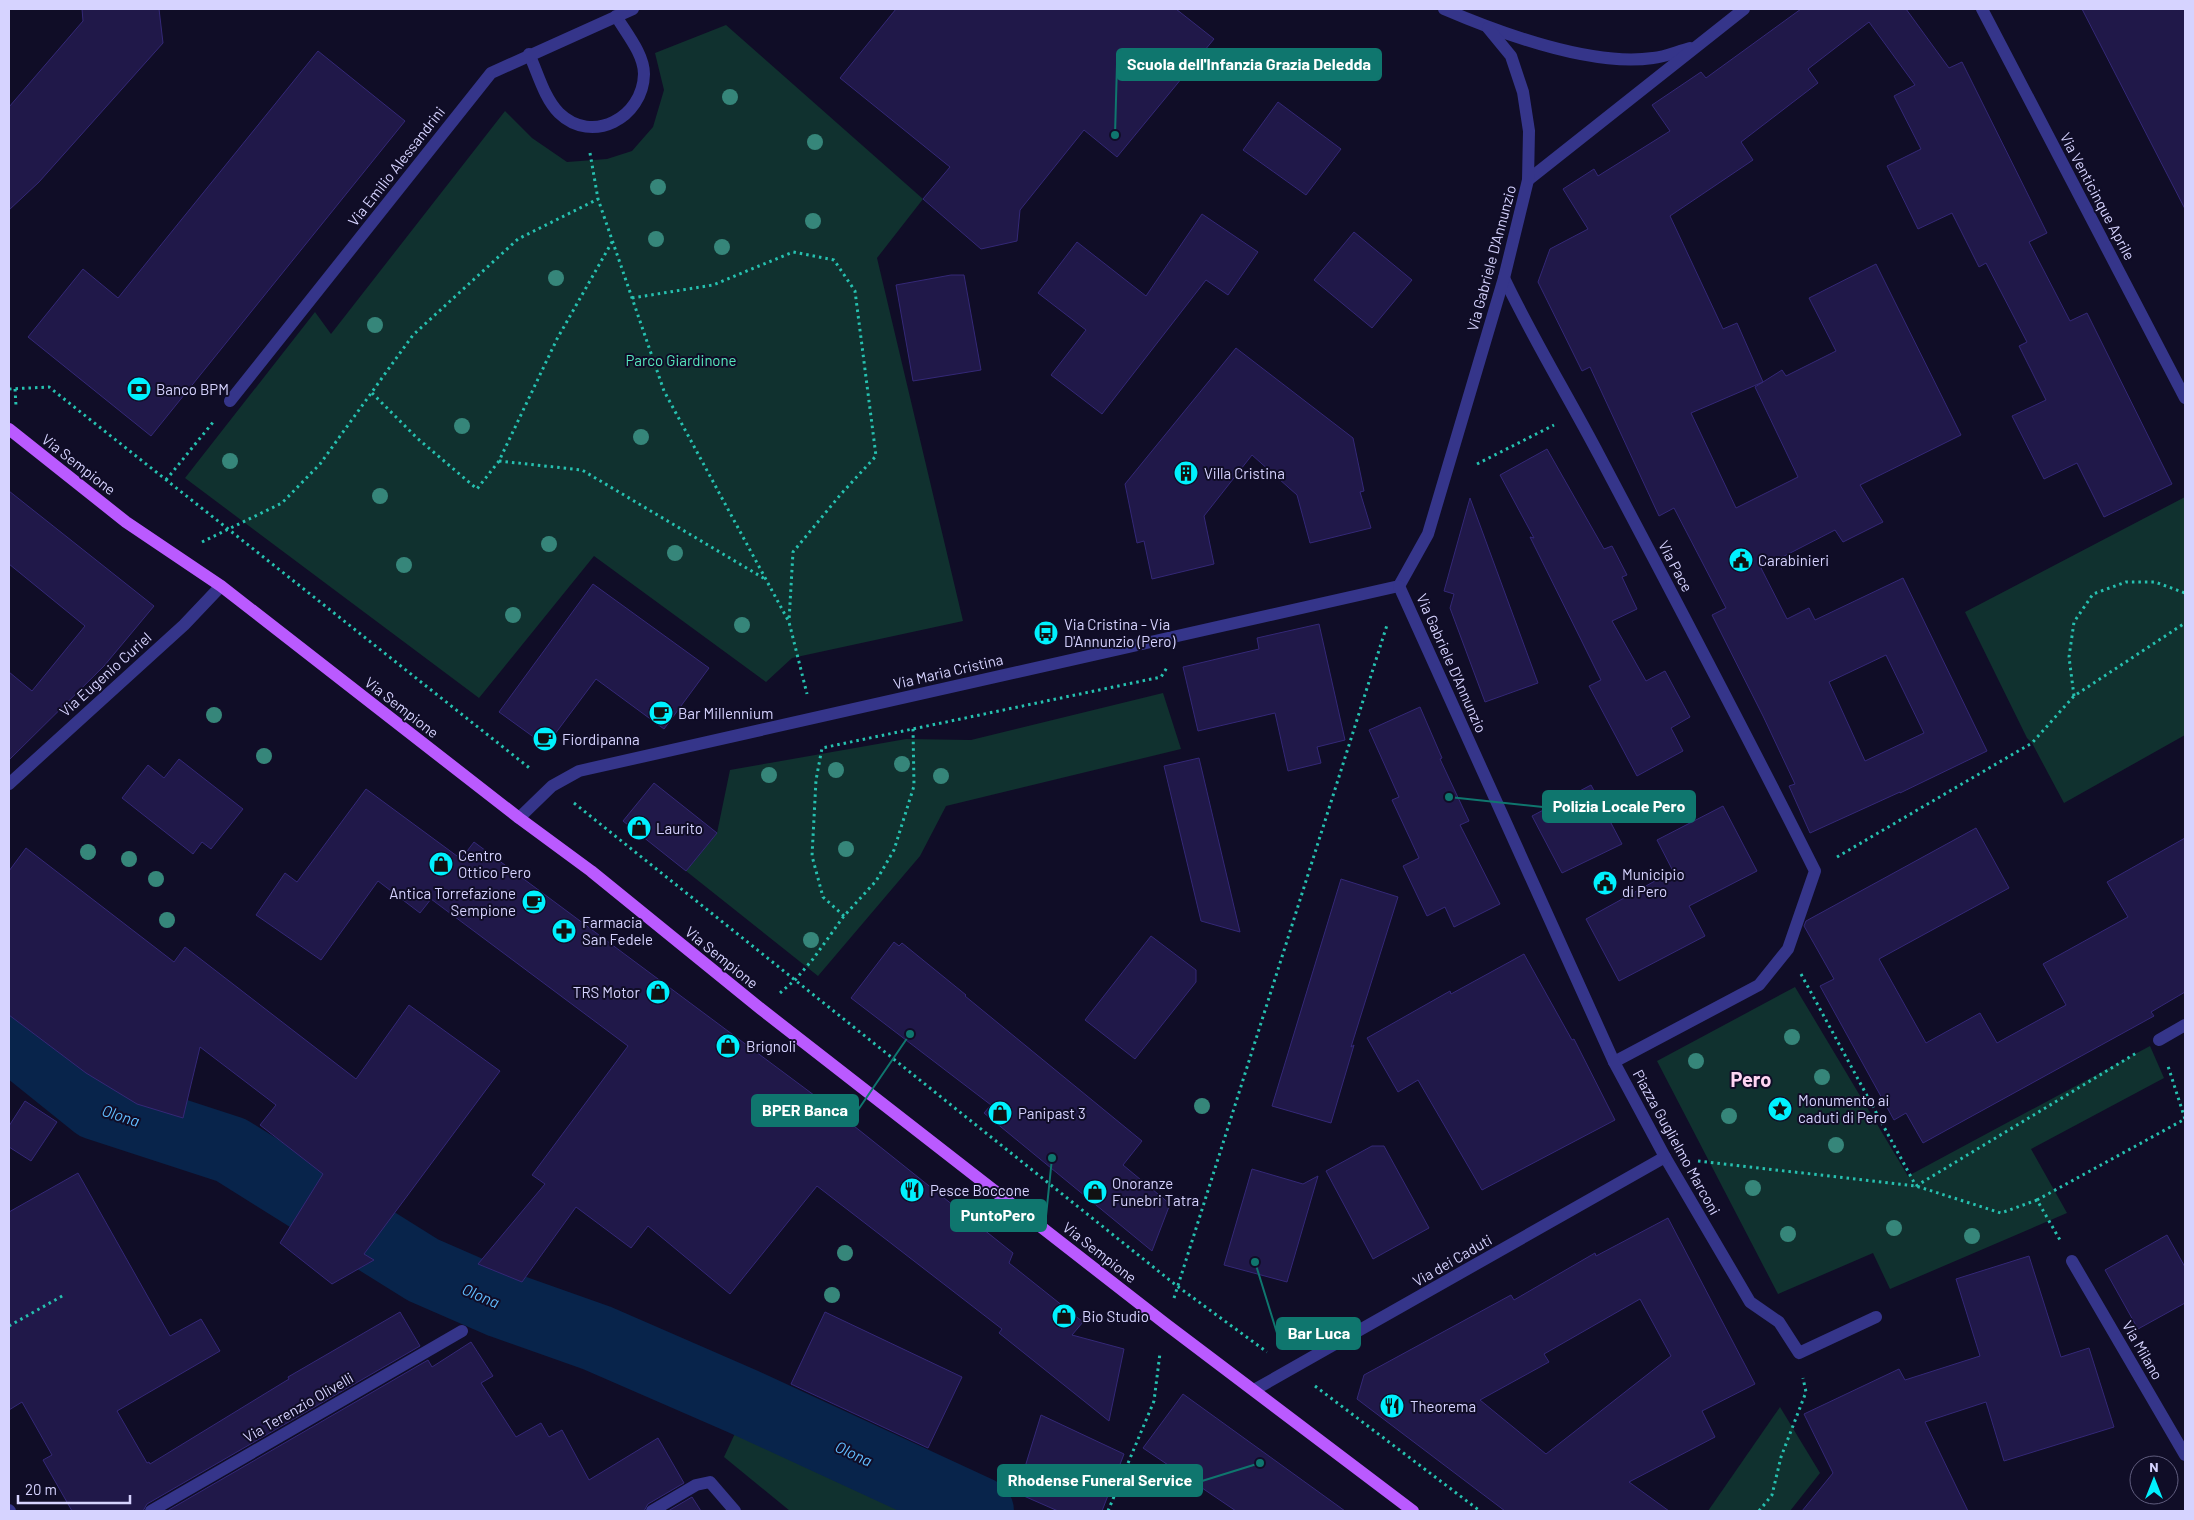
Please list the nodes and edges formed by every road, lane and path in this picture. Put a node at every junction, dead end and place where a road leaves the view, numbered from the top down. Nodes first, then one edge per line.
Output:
1 (633, 9) edge
2 (1444, 9) edge
3 (1744, 9) edge
4 (1982, 9) edge
5 (616, 16) junction
6 (1488, 28) junction
7 (1697, 46) junction
8 (529, 54) junction
9 (590, 127) junction
10 (1528, 180) junction
11 (598, 199) junction
12 (612, 242) junction
13 (1504, 278) junction
14 (632, 298) junction
15 (9, 389) edge
16 (15, 389) junction
17 (372, 393) junction
18 (2185, 398) edge
19 (230, 401) joint
20 (16, 409) dead end
21 (1577, 414) junction
22 (9, 429) edge
23 (499, 461) junction
24 (1445, 479) junction
25 (166, 480) junction
26 (228, 529) junction
27 (175, 556) junction
28 (765, 579) junction
29 (221, 586) junction
30 (1400, 586) junction
31 (2185, 593) edge
32 (789, 622) junction
33 (2185, 623) edge
34 (1189, 634) junction
35 (912, 696) junction
36 (2074, 696) junction
37 (814, 718) junction
38 (913, 728) junction
39 (9, 784) edge
40 (552, 786) junction
41 (519, 818) junction
42 (1815, 871) junction
43 (844, 916) junction
44 (1788, 949) junction
45 (796, 979) junction
46 (761, 1009) junction
47 (2185, 1025) edge
48 (2159, 1040) junction
49 (1614, 1062) junction
50 (1665, 1157) junction
51 (1916, 1186) junction
52 (2037, 1200) junction
53 (2072, 1261) joint
54 (1178, 1286) junction
55 (64, 1295) dead end
56 (1876, 1317) dead end
57 (1167, 1325) junction
58 (9, 1326) edge
59 (462, 1331) dead end
60 (1799, 1353) junction
61 (1292, 1369) junction
62 (1254, 1390) junction
63 (2185, 1455) edge
64 (151, 1511) edge
65 (652, 1511) edge
66 (735, 1511) edge
67 (1108, 1511) edge
68 (1413, 1511) edge
69 (1480, 1511) edge
70 (1759, 1511) edge

1 - 5 street, Via Emilio Alessandrini
2 - 6 street
3 - 7 street, Via Gabriele D'Annunzio
4 - 18 street, Via Venticinque Aprile
5 - 8 street, Via Emilio Alessandrini
5 - 9 street
6 - 7 street
6 - 10 street, Via Gabriele D'Annunzio
7 - 10 street, Via Gabriele D'Annunzio
8 - 9 street
8 - 19 street, Via Emilio Alessandrini
9 - 11 path
10 - 13 street, Via Gabriele D'Annunzio
11 - 12 path
11 - 17 path
12 - 14 path
12 - 23 path
13 - 21 street, Via Pace
13 - 24 street, Via Gabriele D'Annunzio
14 - 28 path
14 - 32 path
15 - 16 path
16 - 20 path
16 - 25 path
17 - 23 path
17 - 26 path
19 - 25 path
21 - 24 path
21 - 42 street, Via Pace
22 - 27 main road, Via Sempione
23 - 28 path
24 - 30 street, Via Gabriele D'Annunzio
25 - 26 path
26 - 27 path
26 - 40 path
27 - 29 main road, Via Sempione
28 - 32 path
29 - 39 street, Via Eugenio Curiel
29 - 41 main road, Via Sempione
30 - 34 street, Via Maria Cristina
30 - 49 street, Via Gabriele D'Annunzio
30 - 54 path
31 - 36 path
32 - 37 path
33 - 36 path
34 - 35 street, Via Maria Cristina
34 - 38 path
35 - 37 street, Via Maria Cristina
35 - 38 path
36 - 42 path
37 - 40 street, Via Maria Cristina
38 - 43 path
38 - 43 path
40 - 41 street, Via Maria Cristina
40 - 45 path
41 - 46 main road, Via Sempione
42 - 44 street, Piazza Guglielmo Marconi
43 - 45 path
44 - 49 street, Piazza Guglielmo Marconi
44 - 51 path
45 - 46 path
45 - 54 path
46 - 57 main road, Via Sempione
47 - 48 street
48 - 51 path
48 - 52 path
49 - 50 street, Piazza Guglielmo Marconi
50 - 51 path
50 - 60 street, Piazza Guglielmo Marconi
50 - 61 street, Via dei Caduti
51 - 52 path
52 - 53 path
53 - 63 street, Via Milano
54 - 57 path
54 - 61 path
55 - 58 path
56 - 60 street
57 - 62 main road, Via Sempione
57 - 67 path
59 - 64 street, Via Terenzio Olivelli
60 - 70 path
61 - 62 street, Via dei Caduti
61 - 69 path
62 - 68 main road, Via Sempione
65 - 66 street

